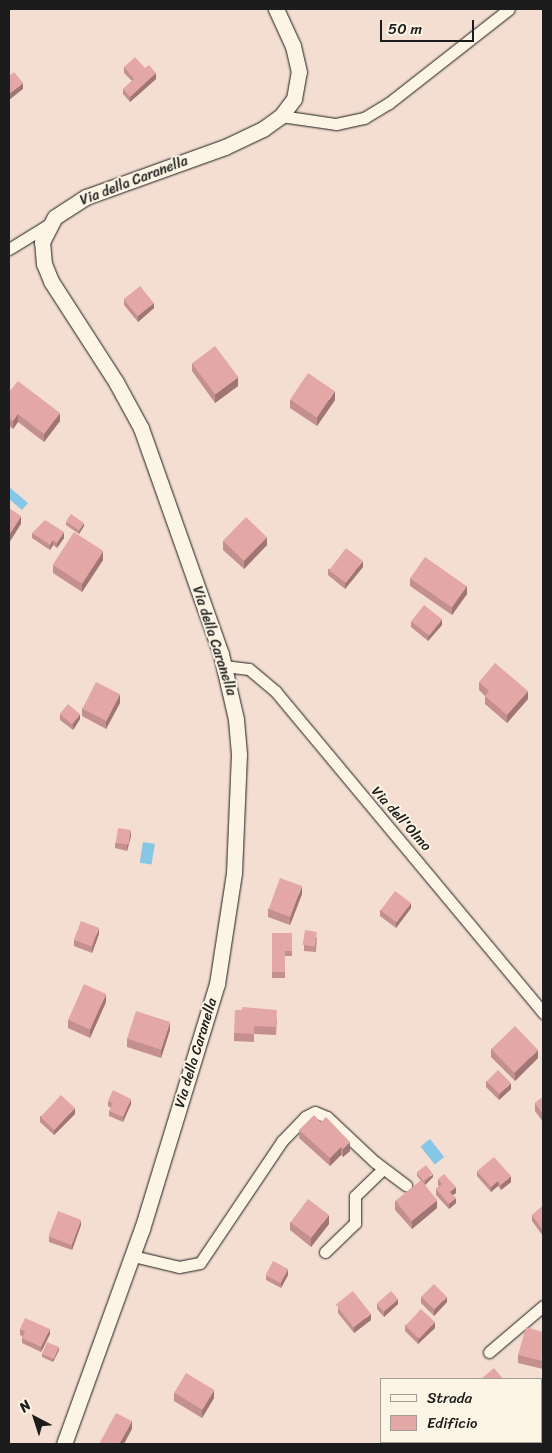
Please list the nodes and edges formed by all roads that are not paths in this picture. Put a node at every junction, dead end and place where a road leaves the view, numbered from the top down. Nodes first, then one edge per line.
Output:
1 (276, 9) edge
2 (508, 9) edge
3 (281, 116) junction
4 (48, 225) junction
5 (9, 249) edge
6 (224, 666) junction
7 (543, 1013) edge
8 (383, 1169) junction
9 (406, 1185) dead end
10 (325, 1252) dead end
11 (133, 1256) junction
12 (543, 1306) edge
13 (489, 1352) dead end
14 (64, 1444) edge

1 - 3 main road, Via della Caranella
2 - 3 street
3 - 4 main road, Via della Caranella
4 - 5 street
4 - 6 main road, Via della Caranella
6 - 7 street, Via dell'Olmo
6 - 11 main road, Via della Caranella
8 - 9 street
8 - 10 street
8 - 11 street
11 - 14 main road, Via della Caranella
12 - 13 street

